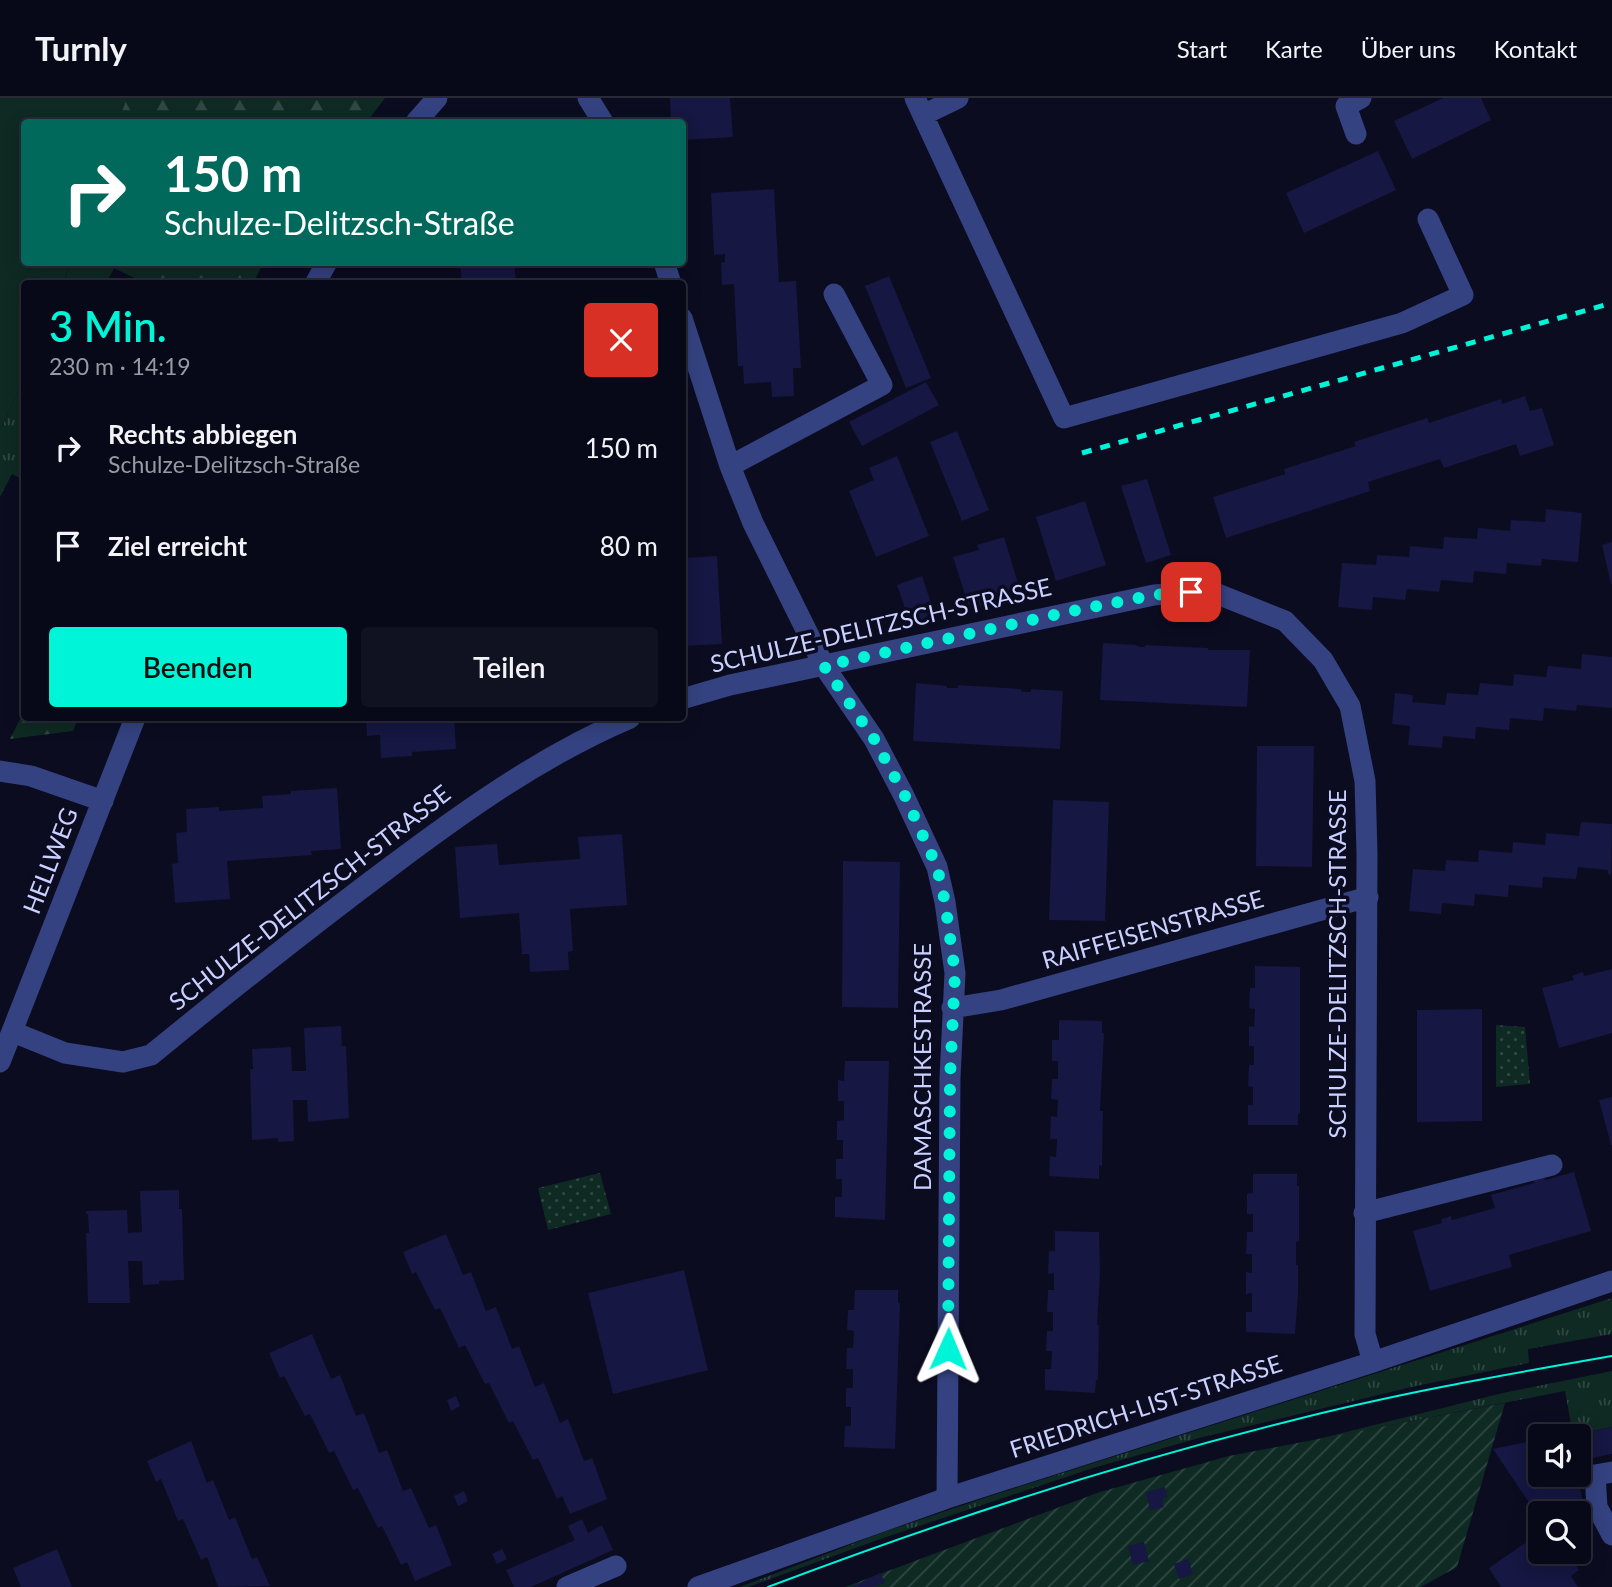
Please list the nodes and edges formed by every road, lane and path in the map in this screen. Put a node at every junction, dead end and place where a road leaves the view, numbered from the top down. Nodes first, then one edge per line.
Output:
1 (437, 98) edge
2 (588, 98) edge
3 (958, 98) edge
4 (1361, 98) edge
5 (919, 106) edge
6 (419, 119) edge
7 (601, 119) edge
8 (1356, 134) dead end
9 (1428, 219) dead end
10 (834, 294) dead end
11 (686, 330) edge
12 (730, 466) junction
13 (824, 666) junction
14 (686, 698) edge
15 (134, 721) edge
16 (623, 721) edge
17 (0, 771) edge
18 (103, 801) junction
19 (1368, 897) junction
20 (952, 1008) junction
21 (13, 1032) junction
22 (0, 1062) edge
23 (1552, 1165) dead end
24 (1364, 1213) junction
25 (1612, 1281) edge
26 (1373, 1362) junction
27 (1612, 1472) edge
28 (947, 1498) junction
29 (1612, 1535) edge
30 (616, 1566) dead end
31 (567, 1587) edge
32 (698, 1587) edge

1 - 6 street
2 - 7 street
3 - 5 street
4 - 8 street
5 - 9 street
10 - 12 street
11 - 12 street, DAMASCHKESTRASSE
12 - 13 street, DAMASCHKESTRASSE
13 - 14 street, SCHULZE-DELITZSCH-STRASSE
13 - 19 street, SCHULZE-DELITZSCH-STRASSE
13 - 20 street, DAMASCHKESTRASSE
15 - 18 street, HELLWEG
16 - 21 street, SCHULZE-DELITZSCH-STRASSE
17 - 18 street
18 - 21 street, HELLWEG
19 - 20 street, RAIFFEISENSTRASSE
19 - 24 street, SCHULZE-DELITZSCH-STRASSE
20 - 28 street, DAMASCHKESTRASSE
21 - 22 street, HELLWEG
23 - 24 street
24 - 26 street, SCHULZE-DELITZSCH-STRASSE
25 - 26 street, FRIEDRICH-LIST-STRASSE
26 - 28 street, FRIEDRICH-LIST-STRASSE
27 - 29 street
28 - 32 street, FRIEDRICH-LIST-STRASSE
30 - 31 street

